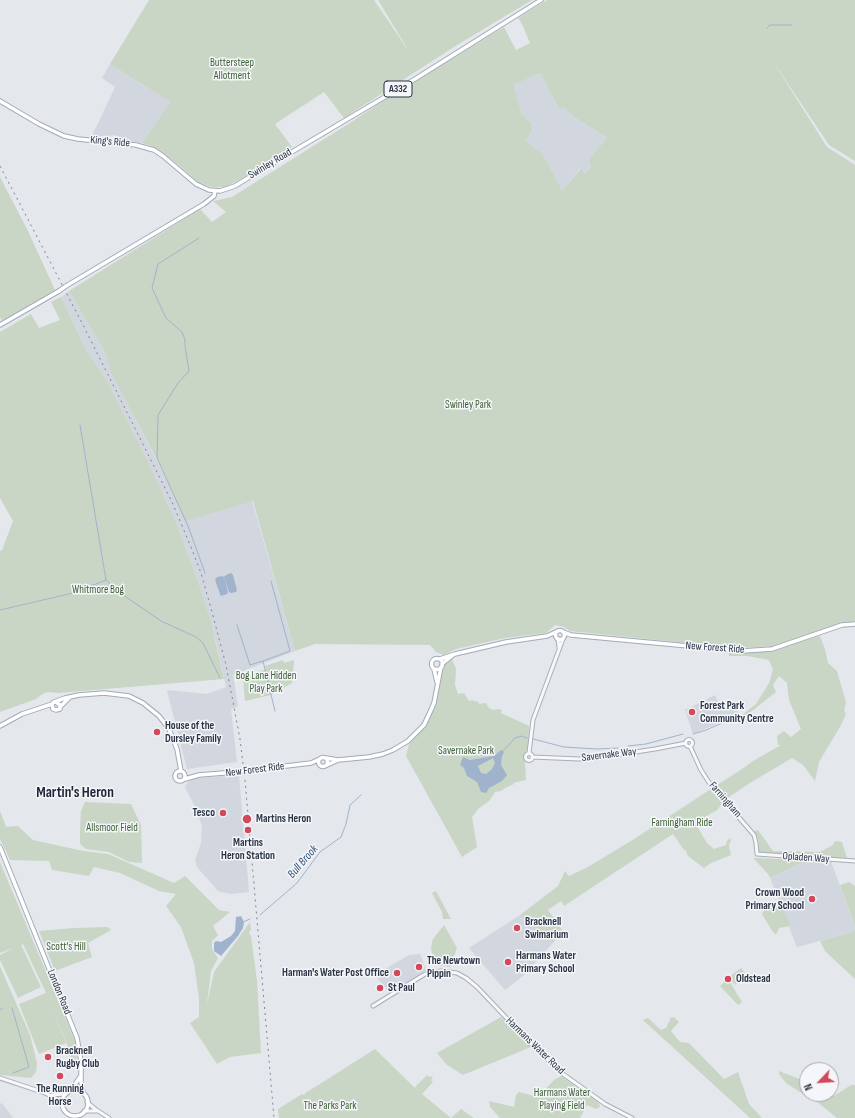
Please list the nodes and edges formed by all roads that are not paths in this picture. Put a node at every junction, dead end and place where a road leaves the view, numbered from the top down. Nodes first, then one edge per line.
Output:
1 (541, 0) edge
2 (0, 101) edge
3 (215, 191) junction
4 (0, 325) edge
5 (855, 624) edge
6 (556, 632) junction
7 (563, 632) junction
8 (571, 635) junction
9 (547, 636) junction
10 (563, 638) junction
11 (557, 639) junction
12 (559, 648) junction
13 (454, 654) junction
14 (440, 659) junction
15 (442, 665) junction
16 (434, 669) junction
17 (437, 688) junction
18 (71, 696) junction
19 (54, 703) junction
20 (60, 707) junction
21 (39, 708) junction
22 (53, 709) junction
23 (0, 726) edge
24 (686, 743) junction
25 (690, 746) junction
26 (529, 753) junction
27 (532, 757) junction
28 (326, 758) junction
29 (320, 759) junction
30 (338, 760) junction
31 (311, 763) junction
32 (327, 765) junction
33 (320, 766) junction
34 (181, 772) junction
35 (199, 776) junction
36 (184, 779) junction
37 (0, 847) edge
38 (757, 854) joint
39 (855, 861) edge
40 (374, 1006) dead end
41 (81, 1073) junction
42 (0, 1078) edge
43 (70, 1091) junction
44 (83, 1093) junction
45 (46, 1094) junction
46 (65, 1094) junction
47 (87, 1102) junction
48 (62, 1103) junction
49 (84, 1111) junction
50 (99, 1111) junction
51 (66, 1112) junction
52 (65, 1117) edge
53 (75, 1117) edge
54 (110, 1118) edge
55 (632, 1118) edge

1 - 3 main road, Swinley Road / A332
2 - 3 main road, King's Ride
3 - 4 main road, bridge
5 - 8 main road, New Forest Ride
6 - 7 main road, New Forest Ride
6 - 9 main road, New Forest Ride
6 - 11 main road
7 - 8 main road, New Forest Ride
7 - 10 main road
8 - 10 main road, New Forest Ride
9 - 11 main road, New Forest Ride
9 - 13 main road, New Forest Ride
10 - 11 main road, New Forest Ride
10 - 12 street
11 - 12 street
12 - 26 street
13 - 14 main road, New Forest Ride
13 - 15 main road, New Forest Ride
14 - 15 main road
14 - 16 main road
15 - 16 main road, New Forest Ride
15 - 17 main road, New Forest Ride
16 - 17 main road, New Forest Ride
17 - 30 main road, New Forest Ride
18 - 19 main road
18 - 20 main road
18 - 34 main road
19 - 20 main road
19 - 21 main road
19 - 22 main road
20 - 22 main road
21 - 22 main road
21 - 23 main road
24 - 25 street
24 - 25 street
24 - 27 street, Savernake Way
25 - 38 street, Farningham
26 - 27 street
26 - 27 street
28 - 29 main road, New Forest Ride
28 - 30 main road, New Forest Ride
28 - 32 main road
29 - 31 main road, New Forest Ride
29 - 33 main road
30 - 32 main road, New Forest Ride
31 - 33 main road, New Forest Ride
31 - 35 main road, New Forest Ride, bridge
32 - 33 main road, New Forest Ride
34 - 35 main road, New Forest Ride
34 - 36 main road
34 - 36 main road
35 - 36 main road, New Forest Ride
37 - 41 main road, London Road
38 - 39 street, Opladen Way
40 - 55 street, Harmans Water Road
41 - 43 main road
41 - 44 main road, London Road
42 - 45 street
43 - 44 main road
43 - 46 main road
44 - 47 main road
45 - 46 street
45 - 48 street
46 - 48 main road
47 - 49 main road
47 - 50 street
48 - 51 main road
49 - 50 street
49 - 53 main road
50 - 54 street
51 - 52 main road
51 - 53 main road

